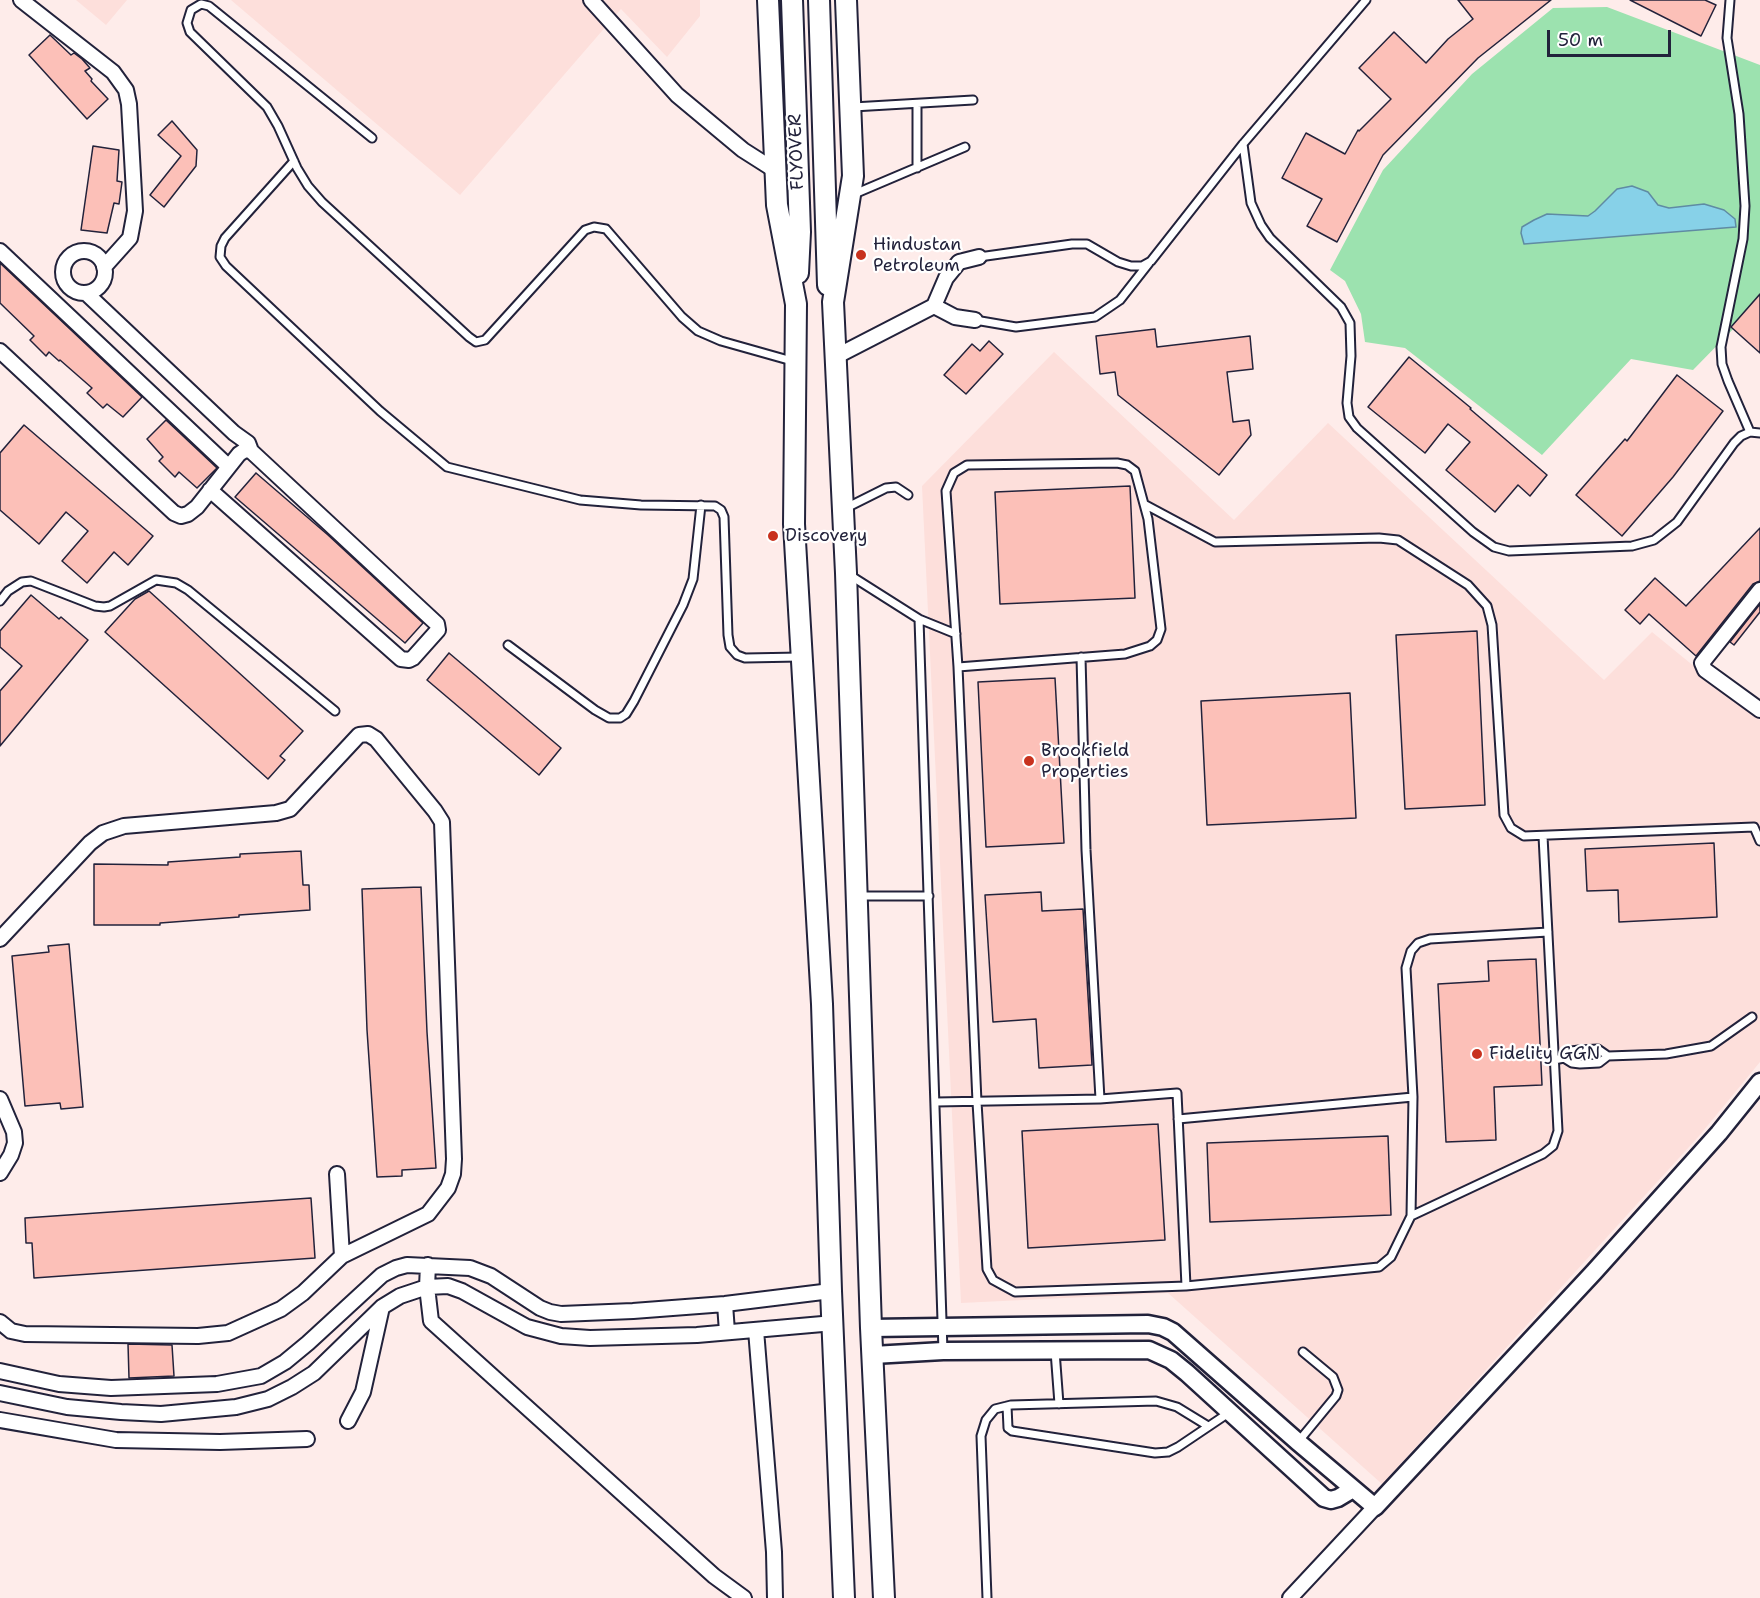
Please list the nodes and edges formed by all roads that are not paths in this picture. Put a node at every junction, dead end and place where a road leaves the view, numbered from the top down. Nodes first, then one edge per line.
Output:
1 (21, 0) edge
2 (591, 0) edge
3 (768, 0) edge
4 (792, 0) edge
5 (819, 0) edge
6 (846, 0) edge
7 (1366, 0) edge
8 (1730, 0) edge
9 (973, 100) dead end
10 (917, 104) junction
11 (850, 107) junction
12 (372, 138) dead end
13 (1243, 144) junction
14 (965, 147) dead end
15 (294, 161) junction
16 (917, 168) junction
17 (776, 171) junction
18 (850, 196) junction
19 (0, 251) edge
20 (979, 256) joint
21 (1151, 261) junction
22 (105, 267) junction
23 (87, 294) junction
24 (833, 302) junction
25 (796, 304) junction
26 (934, 306) junction
27 (975, 320) joint
28 (0, 351) edge
29 (835, 357) junction
30 (795, 362) junction
31 (1750, 432) junction
32 (1760, 434) edge
33 (251, 451) junction
34 (228, 465) junction
35 (210, 490) junction
36 (908, 495) dead end
37 (1144, 504) junction
38 (701, 505) junction
39 (843, 510) junction
40 (846, 573) junction
41 (1760, 590) edge
42 (0, 601) edge
43 (919, 618) junction
44 (956, 634) junction
45 (508, 645) dead end
46 (802, 657) junction
47 (1081, 657) junction
48 (958, 667) junction
49 (1760, 710) edge
50 (335, 711) dead end
51 (1543, 836) junction
52 (1760, 841) edge
53 (856, 896) junction
54 (929, 896) junction
55 (1548, 932) junction
56 (0, 939) edge
57 (1752, 1017) dead end
58 (1608, 1056) junction
59 (1564, 1058) junction
60 (1554, 1060) junction
61 (1760, 1082) edge
62 (1413, 1097) junction
63 (0, 1099) edge
64 (1100, 1099) junction
65 (936, 1102) junction
66 (977, 1102) junction
67 (1178, 1119) junction
68 (0, 1173) edge
69 (337, 1174) dead end
70 (1412, 1216) junction
71 (342, 1256) junction
72 (428, 1265) junction
73 (1186, 1286) junction
74 (427, 1287) junction
75 (831, 1291) junction
76 (725, 1304) junction
77 (382, 1307) junction
78 (0, 1322) edge
79 (834, 1323) junction
80 (1148, 1324) junction
81 (944, 1327) junction
82 (871, 1328) junction
83 (756, 1330) junction
84 (726, 1332) junction
85 (1149, 1350) junction
86 (1055, 1351) junction
87 (943, 1352) junction
88 (1303, 1352) dead end
89 (873, 1355) junction
90 (0, 1371) edge
91 (0, 1393) edge
92 (1059, 1404) junction
93 (1007, 1406) junction
94 (1230, 1412) junction
95 (1271, 1417) junction
96 (0, 1420) edge
97 (348, 1421) dead end
98 (1208, 1426) junction
99 (1257, 1437) junction
100 (308, 1440) dead end
101 (1298, 1442) junction
102 (1353, 1489) junction
103 (1375, 1507) junction
104 (744, 1598) edge
105 (776, 1598) edge
106 (844, 1598) edge
107 (884, 1598) edge
108 (987, 1598) edge
109 (1290, 1598) edge

1 - 22 street
2 - 17 street
3 - 17 main road
4 - 25 main road, FLYOVER
5 - 24 main road, FLYOVER
6 - 11 main road
7 - 13 lane
8 - 31 lane
9 - 10 lane
10 - 11 lane
10 - 16 lane
11 - 18 main road
12 - 15 lane
13 - 21 lane
13 - 31 lane
14 - 16 lane
15 - 30 lane
15 - 38 lane
16 - 18 lane
17 - 25 main road
18 - 24 main road
19 - 34 street
20 - 21 lane
20 - 26 street
21 - 27 lane
22 - 23 street
22 - 23 street
23 - 33 street
24 - 29 main road
25 - 30 main road
26 - 27 street
26 - 29 street
28 - 35 street
29 - 39 main road
30 - 46 main road
31 - 32 lane
33 - 34 street
33 - 35 street
34 - 35 street
36 - 39 lane
37 - 44 lane
37 - 47 lane
37 - 51 lane
38 - 45 lane
38 - 46 lane
39 - 40 main road
40 - 43 lane
40 - 53 main road
41 - 49 street
42 - 50 lane
43 - 44 lane
43 - 54 lane
44 - 48 lane
46 - 75 main road
47 - 48 lane
47 - 64 lane
48 - 66 lane
51 - 52 lane
51 - 55 lane
53 - 54 lane
53 - 82 main road
54 - 65 lane
55 - 60 lane
55 - 62 lane
56 - 71 street
57 - 58 lane
58 - 59 lane
58 - 59 lane
59 - 60 lane
60 - 70 lane
61 - 103 street
62 - 67 lane
62 - 70 lane
63 - 68 street
64 - 66 lane
64 - 67 lane
65 - 66 lane
65 - 81 lane
66 - 73 lane
67 - 73 lane
69 - 71 street
70 - 73 lane
71 - 78 street
72 - 74 street
72 - 76 street
72 - 90 street
74 - 77 street
74 - 84 street
74 - 104 street
75 - 76 street
75 - 79 main road
76 - 84 street
77 - 91 street
77 - 97 street
79 - 83 street
79 - 106 main road
80 - 81 street
80 - 85 street
80 - 95 street
81 - 82 street
81 - 87 lane
82 - 89 main road
83 - 84 street
83 - 105 street
85 - 86 street
85 - 94 street
86 - 87 street
86 - 92 lane
87 - 89 street
88 - 101 lane
89 - 107 main road
92 - 93 lane
92 - 98 lane
93 - 98 lane
93 - 108 lane
94 - 98 lane
94 - 99 street
95 - 99 street
95 - 101 street
96 - 100 street
99 - 102 street
101 - 102 street
102 - 103 street
103 - 109 street

